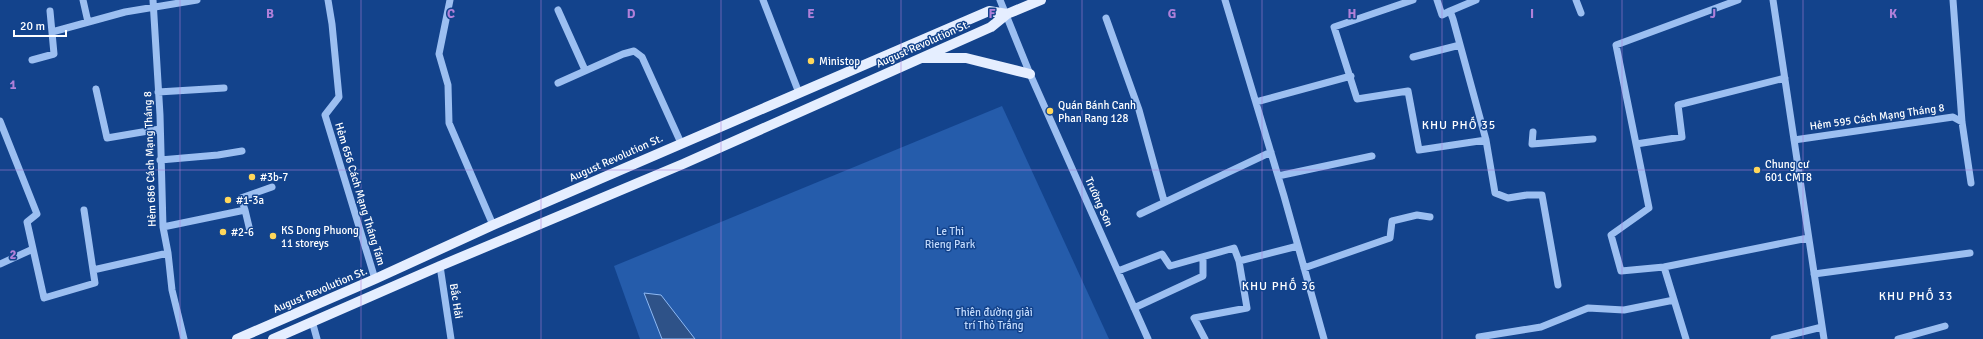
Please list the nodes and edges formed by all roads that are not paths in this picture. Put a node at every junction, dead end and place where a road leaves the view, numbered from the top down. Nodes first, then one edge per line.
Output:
1 (83, 0) edge
2 (197, 0) edge
3 (328, 0) edge
4 (450, 0) edge
5 (763, 0) edge
6 (1000, 0) edge
7 (1041, 0) edge
8 (1225, 0) edge
9 (1413, 0) edge
10 (1437, 0) edge
11 (1476, 0) edge
12 (1576, 0) edge
13 (1738, 0) edge
14 (1773, 0) edge
15 (1953, 0) edge
16 (153, 4) edge
17 (558, 10) dead end
18 (50, 11) dead end
19 (1450, 11) junction
20 (1581, 13) dead end
21 (1007, 14) junction
22 (1106, 18) dead end
23 (88, 22) junction
24 (52, 32) junction
25 (1460, 45) junction
26 (1412, 57) dead end
27 (919, 58) junction
28 (32, 60) dead end
29 (585, 70) junction
30 (1030, 74) junction
31 (1351, 76) junction
32 (1785, 78) junction
33 (558, 83) dead end
34 (224, 88) dead end
35 (96, 89) dead end
36 (158, 92) junction
37 (799, 92) junction
38 (1256, 102) junction
39 (0, 121) edge
40 (1962, 122) junction
41 (160, 129) junction
42 (1532, 132) dead end
43 (1593, 139) dead end
44 (1486, 140) junction
45 (1794, 140) junction
46 (681, 143) junction
47 (1636, 144) junction
48 (242, 151) dead end
49 (1271, 152) junction
50 (1372, 156) dead end
51 (160, 160) junction
52 (1278, 176) junction
53 (1971, 183) dead end
54 (272, 187) dead end
55 (1164, 201) junction
56 (84, 210) dead end
57 (245, 210) junction
58 (1140, 214) dead end
59 (1430, 216) dead end
60 (493, 225) junction
61 (163, 227) junction
62 (250, 231) dead end
63 (1808, 238) junction
64 (1298, 246) junction
65 (33, 249) junction
66 (1970, 252) dead end
67 (168, 253) junction
68 (1203, 257) junction
69 (1239, 261) junction
70 (0, 264) edge
71 (440, 266) junction
72 (1664, 267) junction
73 (1304, 268) junction
74 (93, 270) junction
75 (1118, 271) junction
76 (1814, 274) junction
77 (375, 279) junction
78 (1558, 285) dead end
79 (1674, 300) junction
80 (1134, 308) junction
81 (312, 321) junction
82 (1945, 326) dead end
83 (1822, 327) junction
84 (1479, 337) dead end
85 (184, 339) edge
86 (237, 339) edge
87 (273, 339) edge
88 (317, 339) edge
89 (451, 339) edge
90 (1148, 339) edge
91 (1204, 339) edge
92 (1324, 339) edge
93 (1686, 339) edge
94 (1774, 339) edge
95 (1824, 339) edge
96 (1898, 339) edge

1 - 23 street
2 - 16 street
3 - 77 street, Hẻm 656 Cách Mạng Tháng Tám
4 - 60 street
5 - 37 street
6 - 21 street, Trường Sơn
7 - 21 main road, August Revolution St.
8 - 38 street
9 - 31 street
10 - 19 street
11 - 19 street
12 - 20 street
13 - 47 street
14 - 32 street
15 - 40 street
16 - 23 street
16 - 36 street, Hẻm 686 Cách Mạng Tháng 8
17 - 29 street
18 - 24 street
19 - 25 street
21 - 27 main road, August Revolution St.
21 - 30 street, Trường Sơn
21 - 37 main road, August Revolution St.
22 - 55 street
23 - 24 street
24 - 28 street
25 - 26 street
25 - 44 street
27 - 30 main road
27 - 71 main road, August Revolution St.
29 - 33 street
29 - 46 street
30 - 75 street, Trường Sơn
31 - 38 street
31 - 44 street
32 - 45 street
32 - 47 street
34 - 36 street
35 - 41 street
36 - 41 street, Hẻm 686 Cách Mạng Tháng 8
37 - 46 main road, August Revolution St.
38 - 49 street
39 - 65 street
40 - 45 street, Hẻm 595 Cách Mạng Tháng 8
40 - 53 street
41 - 51 street, Hẻm 686 Cách Mạng Tháng 8
42 - 43 street
44 - 78 street
45 - 63 street
46 - 60 main road, August Revolution St.
47 - 72 street
48 - 51 street
49 - 52 street
49 - 55 street
50 - 52 street
51 - 61 street, Hẻm 686 Cách Mạng Tháng 8
52 - 64 street
54 - 57 street
55 - 58 street
56 - 74 street
57 - 61 street
57 - 62 street
59 - 73 street
60 - 77 main road, August Revolution St.
61 - 67 street, Hẻm 686 Cách Mạng Tháng 8
63 - 72 street
63 - 76 street
64 - 69 street
64 - 73 street
65 - 70 street
65 - 74 street
66 - 76 street
67 - 74 street
67 - 85 street, Hẻm 686 Cách Mạng Tháng 8
68 - 69 street
68 - 75 street
68 - 80 street
69 - 91 street
71 - 81 main road, August Revolution St.
71 - 89 street, Bắc Hải
72 - 79 street
73 - 92 street
75 - 80 street, Trường Sơn
76 - 83 street
77 - 86 main road, August Revolution St.
79 - 84 street
79 - 93 street
80 - 90 street, Trường Sơn
81 - 87 main road, August Revolution St.
81 - 88 street
82 - 96 street
83 - 94 street
83 - 95 street

